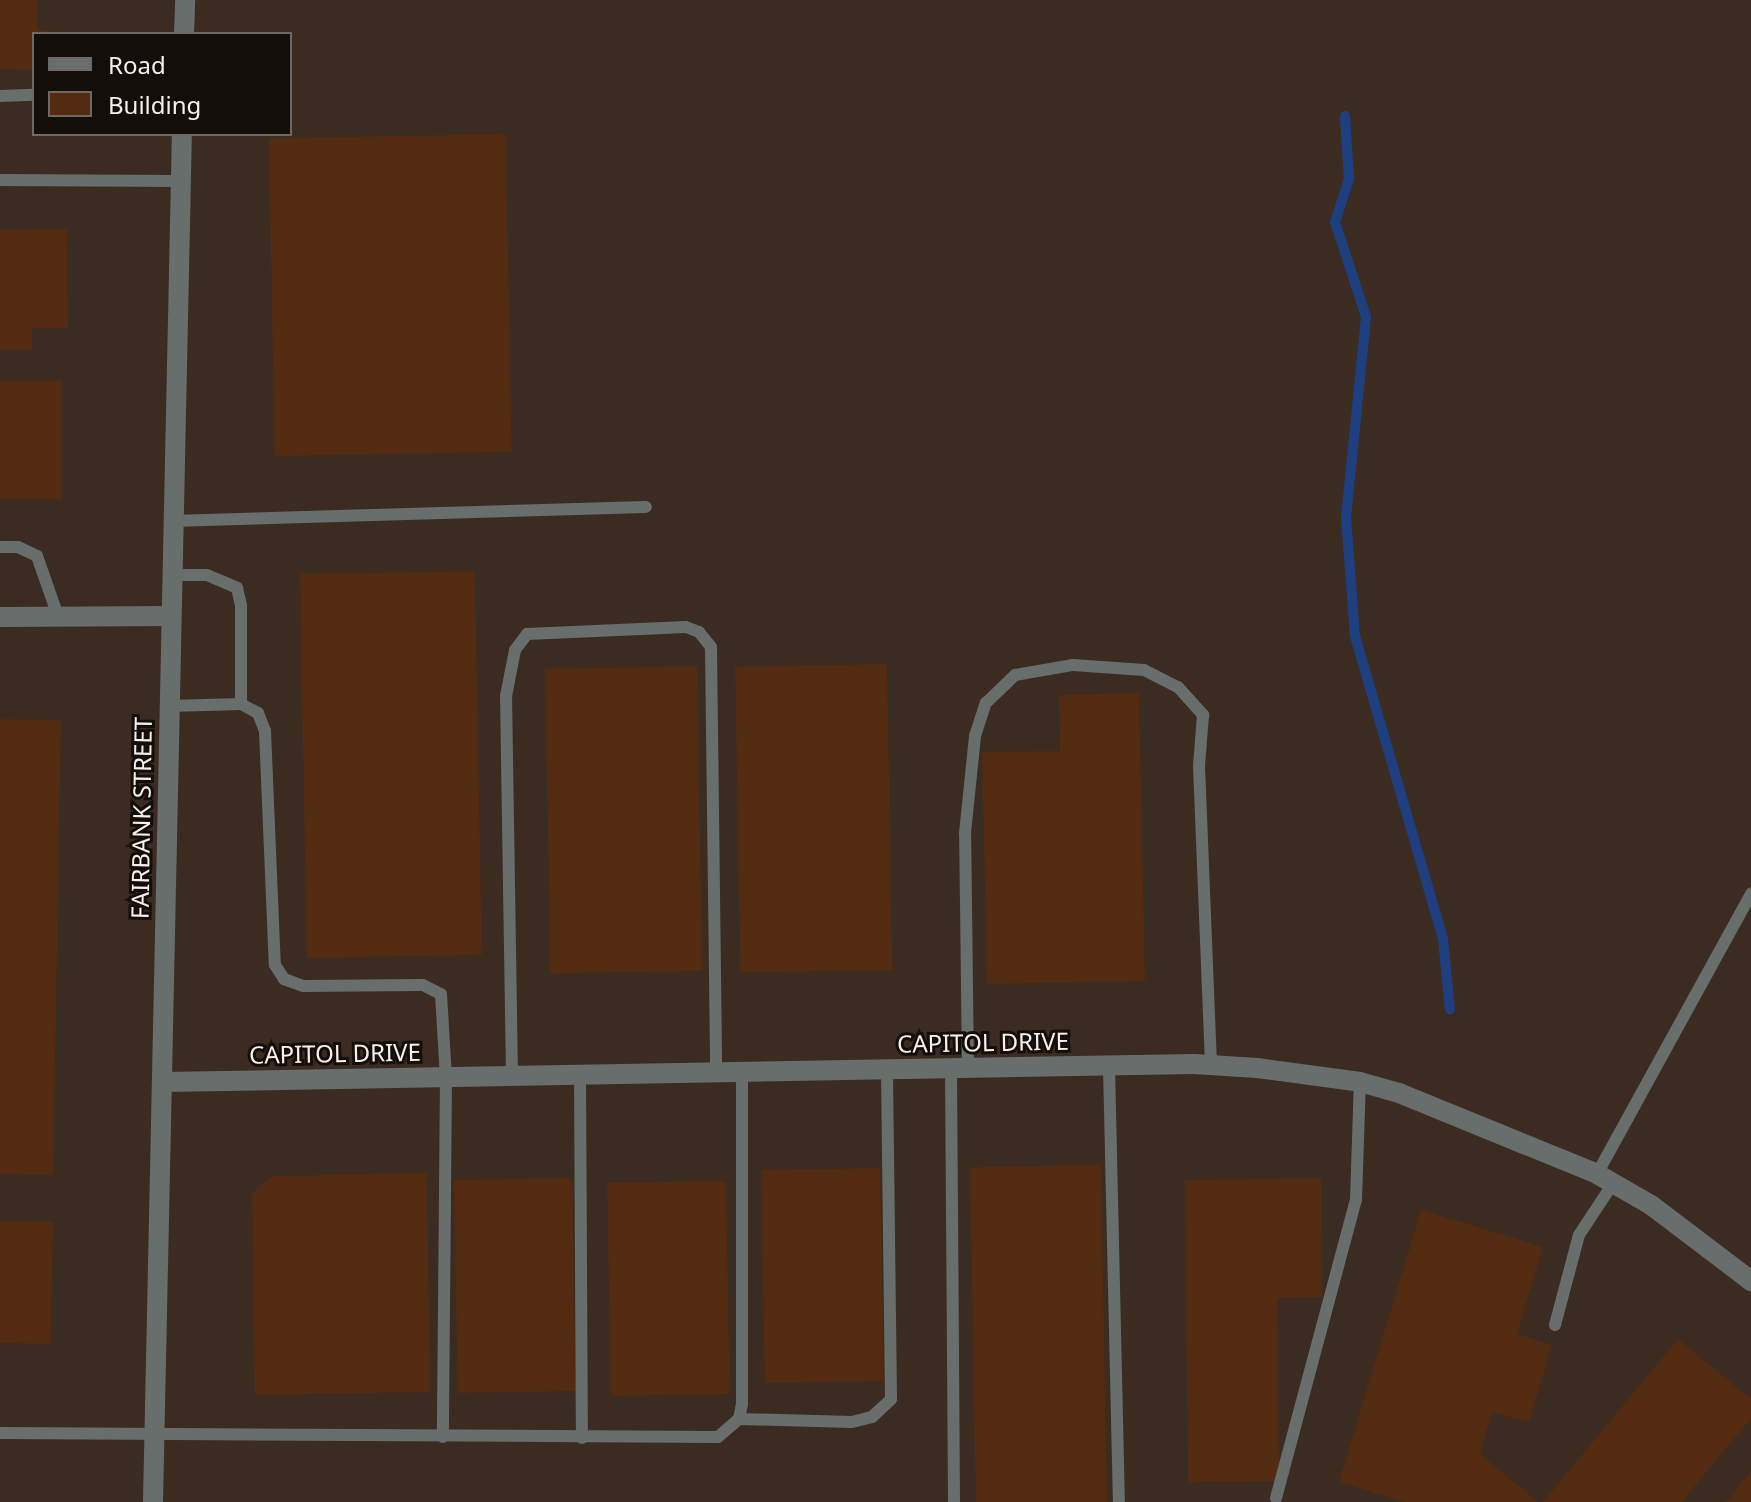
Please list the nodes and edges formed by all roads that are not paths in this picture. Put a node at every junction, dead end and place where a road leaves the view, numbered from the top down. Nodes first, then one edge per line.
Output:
1 (185, 0) edge
2 (184, 32) edge
3 (32, 95) edge
4 (0, 96) edge
5 (182, 136) edge
6 (0, 180) edge
7 (181, 181) junction
8 (646, 507) dead end
9 (171, 521) junction
10 (0, 547) edge
11 (170, 575) junction
12 (58, 616) junction
13 (170, 616) junction
14 (0, 617) edge
15 (241, 704) junction
16 (169, 706) junction
17 (1751, 894) edge
18 (1211, 1065) junction
19 (1109, 1066) junction
20 (960, 1068) junction
21 (887, 1069) junction
22 (742, 1072) junction
23 (716, 1073) junction
24 (580, 1075) junction
25 (512, 1076) junction
26 (446, 1077) junction
27 (163, 1082) junction
28 (1360, 1082) junction
29 (1605, 1178) junction
30 (1751, 1281) edge
31 (1555, 1325) dead end
32 (739, 1419) junction
33 (0, 1433) edge
34 (155, 1437) junction
35 (443, 1437) junction
36 (582, 1438) junction
37 (1276, 1498) dead end
38 (153, 1502) edge
39 (954, 1502) edge
40 (1119, 1502) edge

1 - 2 street
3 - 4 lane
5 - 7 street, FAIRBANK STREET
6 - 7 lane
7 - 9 street, FAIRBANK STREET
8 - 9 lane
9 - 11 street, FAIRBANK STREET
10 - 12 lane
11 - 13 street, FAIRBANK STREET
11 - 15 lane
12 - 13 street
12 - 14 street
13 - 16 street, FAIRBANK STREET
15 - 16 lane
15 - 26 lane
16 - 27 street, FAIRBANK STREET
17 - 29 lane
18 - 19 street, CAPITOL DRIVE
18 - 20 lane
18 - 28 street, CAPITOL DRIVE
19 - 20 street, CAPITOL DRIVE
19 - 40 lane
20 - 21 street, CAPITOL DRIVE
20 - 39 lane
21 - 22 street, CAPITOL DRIVE
21 - 32 lane
22 - 23 street, CAPITOL DRIVE
22 - 32 lane
23 - 24 street, CAPITOL DRIVE
23 - 25 lane
24 - 25 street, CAPITOL DRIVE
24 - 36 lane
25 - 26 street, CAPITOL DRIVE
26 - 27 street, CAPITOL DRIVE
26 - 35 lane
27 - 34 street, FAIRBANK STREET
28 - 29 street, CAPITOL DRIVE
28 - 37 lane
29 - 30 street, CAPITOL DRIVE
29 - 31 lane
32 - 36 lane
33 - 34 lane
34 - 35 lane
34 - 38 street, FAIRBANK STREET
35 - 36 lane

